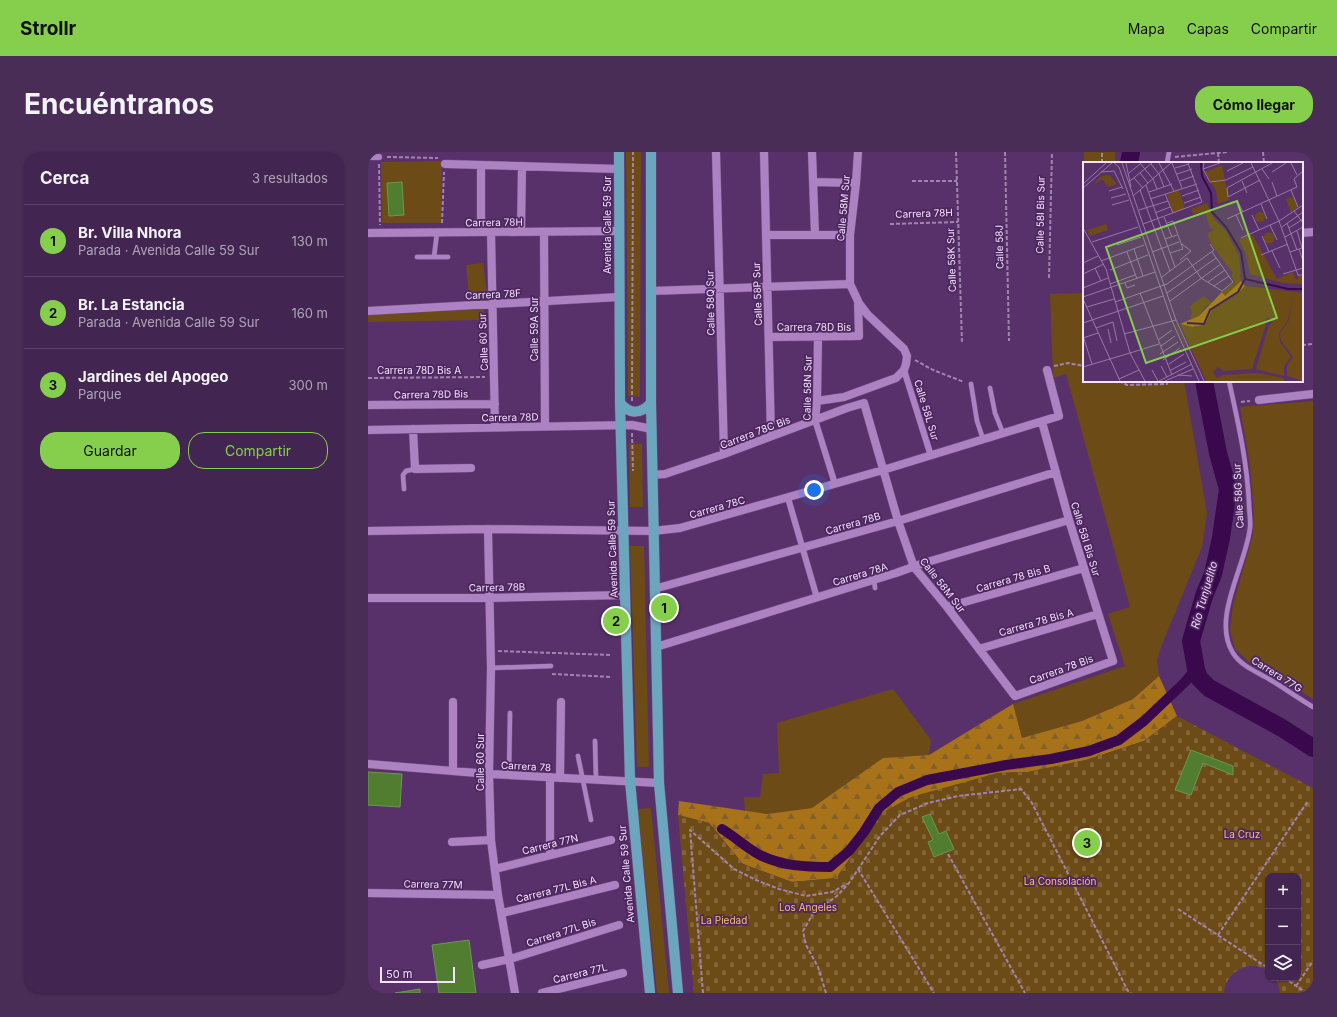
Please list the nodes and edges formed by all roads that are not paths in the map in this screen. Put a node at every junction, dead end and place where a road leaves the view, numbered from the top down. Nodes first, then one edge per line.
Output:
1 (619, 152) edge
2 (651, 152) edge
3 (716, 152) edge
4 (764, 152) edge
5 (812, 152) edge
6 (858, 152) edge
7 (368, 157) edge
8 (379, 157) road end
9 (442, 161) road end
10 (481, 165) junction
11 (522, 166) junction
12 (619, 169) junction
13 (813, 182) junction
14 (856, 183) junction
15 (619, 231) junction
16 (440, 232) junction
17 (481, 232) junction
18 (491, 232) junction
19 (521, 232) junction
20 (544, 232) junction
21 (1313, 232) edge
22 (368, 233) edge
23 (1303, 233) edge
24 (850, 234) junction
25 (766, 235) junction
26 (815, 235) junction
27 (417, 257) dead end
28 (434, 257) junction
29 (448, 257) dead end
30 (850, 284) junction
31 (767, 286) junction
32 (720, 288) junction
33 (651, 291) junction
34 (619, 296) junction
35 (544, 301) junction
36 (858, 301) junction
37 (492, 304) junction
38 (368, 312) edge
39 (859, 336) joint
40 (769, 337) junction
41 (818, 337) junction
42 (904, 370) junction
43 (1047, 370) road end
44 (1230, 382) edge
45 (971, 384) road end
46 (990, 388) dead end
47 (1313, 394) edge
48 (844, 397) junction
49 (1259, 400) road end
50 (817, 401) junction
51 (620, 403) junction
52 (651, 403) junction
53 (864, 403) joint
54 (495, 404) junction
55 (368, 405) edge
56 (847, 408) junction
57 (815, 420) junction
58 (1042, 422) junction
59 (620, 425) junction
60 (544, 426) junction
61 (495, 427) junction
62 (413, 429) junction
63 (368, 430) edge
64 (652, 430) junction
65 (1003, 433) junction
66 (771, 436) junction
67 (982, 439) junction
68 (724, 454) junction
69 (930, 456) junction
70 (471, 468) dead end
71 (415, 469) junction
72 (883, 470) junction
73 (1056, 472) junction
74 (652, 475) junction
75 (835, 484) junction
76 (404, 489) dead end
77 (788, 498) junction
78 (1069, 520) junction
79 (898, 521) junction
80 (488, 529) junction
81 (368, 531) edge
82 (623, 531) junction
83 (653, 531) junction
84 (803, 548) junction
85 (914, 567) junction
86 (1084, 568) junction
87 (654, 589) junction
88 (625, 595) junction
89 (368, 598) edge
90 (489, 598) junction
91 (817, 598) junction
92 (947, 607) junction
93 (1098, 614) junction
94 (656, 647) junction
95 (979, 649) junction
96 (1234, 655) joint
97 (1113, 661) joint
98 (551, 666) dead end
99 (494, 668) junction
100 (1015, 696) joint
101 (453, 702) dead end
102 (561, 702) dead end
103 (1313, 707) edge
104 (510, 713) dead end
105 (595, 741) dead end
106 (578, 756) dead end
107 (368, 764) edge
108 (454, 771) junction
109 (489, 774) junction
110 (509, 775) junction
111 (550, 777) junction
112 (560, 778) junction
113 (583, 779) junction
114 (596, 780) junction
115 (630, 781) junction
116 (659, 783) junction
117 (591, 820) dead end
118 (491, 840) junction
119 (611, 840) dead end
120 (452, 842) dead end
121 (550, 855) junction
122 (495, 869) junction
123 (615, 885) dead end
124 (368, 893) edge
125 (498, 895) junction
126 (502, 913) junction
127 (619, 925) dead end
128 (510, 959) junction
129 (482, 965) dead end
130 (623, 973) dead end
131 (515, 993) edge
132 (542, 993) edge
133 (650, 993) edge
134 (678, 993) edge

1 - 12 main road, Avenida Calle 59 Sur
2 - 33 main road
3 - 32 street, Calle 58Q Sur
4 - 25 street, Calle 58P Sur
5 - 13 street
6 - 14 street, Calle 58M Sur
7 - 8 street
9 - 10 street
10 - 11 street
10 - 17 street
11 - 12 street
11 - 19 street
12 - 15 main road, Avenida Calle 59 Sur
13 - 14 street
13 - 26 street
14 - 24 street, Calle 58M Sur
15 - 20 street, Carrera 78H
15 - 34 main road, Avenida Calle 59 Sur
16 - 17 street, Carrera 78H
16 - 22 street, Carrera 78H
16 - 28 lane
17 - 18 street, Carrera 78H
18 - 19 street, Carrera 78H
18 - 37 street, Calle 60 Sur
19 - 20 street, Carrera 78H
20 - 35 street, Calle 59A Sur
21 - 23 street
24 - 26 street
24 - 30 street, Calle 58M Sur
25 - 26 street
25 - 31 street, Calle 58P Sur
27 - 28 lane
28 - 29 lane
30 - 31 street
30 - 36 street, Calle 58M Sur
31 - 32 street
31 - 40 street, Calle 58P Sur
32 - 33 street
32 - 68 street, Calle 58Q Sur
33 - 52 main road
34 - 35 street, Carrera 78F
34 - 51 main road, Avenida Calle 59 Sur
35 - 37 street, Carrera 78F
35 - 60 street, Calle 59A Sur
36 - 39 street, Calle 58M Sur
36 - 42 street
37 - 38 street, Carrera 78F
37 - 54 street, Calle 60 Sur
39 - 41 street, Carrera 78D Bis
40 - 41 street, Carrera 78D Bis
40 - 66 street, Calle 58P Sur
41 - 50 street, Calle 58N Sur
42 - 48 street
42 - 69 street, Calle 58L Sur
43 - 58 street, Carrera 78C
44 - 96 lane, Calle 58G Sur
45 - 67 lane
46 - 65 lane
47 - 49 street
48 - 50 street
48 - 56 street
50 - 57 street, Calle 58N Sur
51 - 52 main road
51 - 59 main road, Avenida Calle 59 Sur
52 - 64 main road
53 - 56 street, Carrera 78C Bis
53 - 72 street, Calle 58M Sur
54 - 55 street, Carrera 78D Bis
54 - 61 street, Calle 60 Sur
56 - 57 street, Carrera 78C Bis
57 - 66 street, Carrera 78C Bis
57 - 75 street, Calle 58N Sur
58 - 65 street, Carrera 78C
58 - 73 street, Calle 58I Bis Sur
59 - 60 street, Carrera 78D
59 - 64 street, Carrera 78D
59 - 82 main road, Avenida Calle 59 Sur
60 - 61 street, Carrera 78D
61 - 62 street, Carrera 78D
62 - 63 street, Carrera 78D
62 - 71 street
64 - 74 main road
65 - 67 street, Carrera 78C
66 - 68 street, Carrera 78C Bis
67 - 69 street, Carrera 78C
68 - 74 street, Carrera 78C Bis
69 - 72 street, Carrera 78C
70 - 71 street
71 - 76 lane
72 - 75 street, Carrera 78C
72 - 79 street, Calle 58M Sur
73 - 78 street, Calle 58I Bis Sur
73 - 79 street, Carrera 78B
74 - 83 main road
75 - 77 street, Carrera 78C
77 - 83 street, Carrera 78C
77 - 84 street
78 - 85 street, Carrera 78A
78 - 86 street, Calle 58I Bis Sur
79 - 84 street, Carrera 78B
79 - 85 street, Calle 58M Sur
80 - 81 street, Carrera 78C
80 - 82 street, Carrera 78C
80 - 90 street, Calle 60 Sur
82 - 83 street, Carrera 78C
82 - 88 main road, Avenida Calle 59 Sur
83 - 87 main road
84 - 87 street, Carrera 78B
84 - 91 street
85 - 91 street, Carrera 78A
85 - 92 street, Calle 58M Sur
86 - 92 street, Carrera 78 Bis B
86 - 93 street, Calle 58I Bis Sur
87 - 94 main road
88 - 90 street, Carrera 78B
88 - 115 main road, Avenida Calle 59 Sur
89 - 90 street, Carrera 78B
90 - 99 street, Calle 60 Sur
91 - 94 street, Carrera 78A
92 - 95 street, Calle 58M Sur
93 - 95 street, Carrera 78 Bis A
93 - 97 street, Calle 58I Bis Sur
94 - 116 main road
95 - 100 street, Calle 58M Sur
96 - 103 lane, Carrera 77G
97 - 100 street, Carrera 78 Bis
98 - 99 lane
99 - 109 street, Calle 60 Sur
101 - 108 street
102 - 112 street
104 - 110 lane
105 - 114 lane
106 - 113 lane
107 - 108 street, Carrera 78
108 - 109 street, Carrera 78
109 - 110 street, Carrera 78
109 - 118 street, Calle 60 Sur
110 - 111 street, Carrera 78
111 - 112 street, Carrera 78
111 - 121 street
112 - 113 street, Carrera 78
113 - 114 street, Carrera 78
113 - 117 lane
114 - 115 street, Carrera 78
115 - 116 street, Carrera 78
115 - 133 main road, Avenida Calle 59 Sur
116 - 134 main road
118 - 120 street
118 - 122 street, Calle 60 Sur
119 - 121 street, Carrera 77N
121 - 122 street, Carrera 77N
122 - 125 street, Calle 60 Sur
123 - 126 street, Carrera 77L Bis A
124 - 125 street, Carrera 77M
125 - 126 street, Calle 60 Sur
126 - 128 street, Calle 60 Sur
127 - 128 street, Carrera 77L Bis
128 - 129 street, Carrera 77L Bis
128 - 131 street, Calle 60 Sur
130 - 132 street, Carrera 77L

